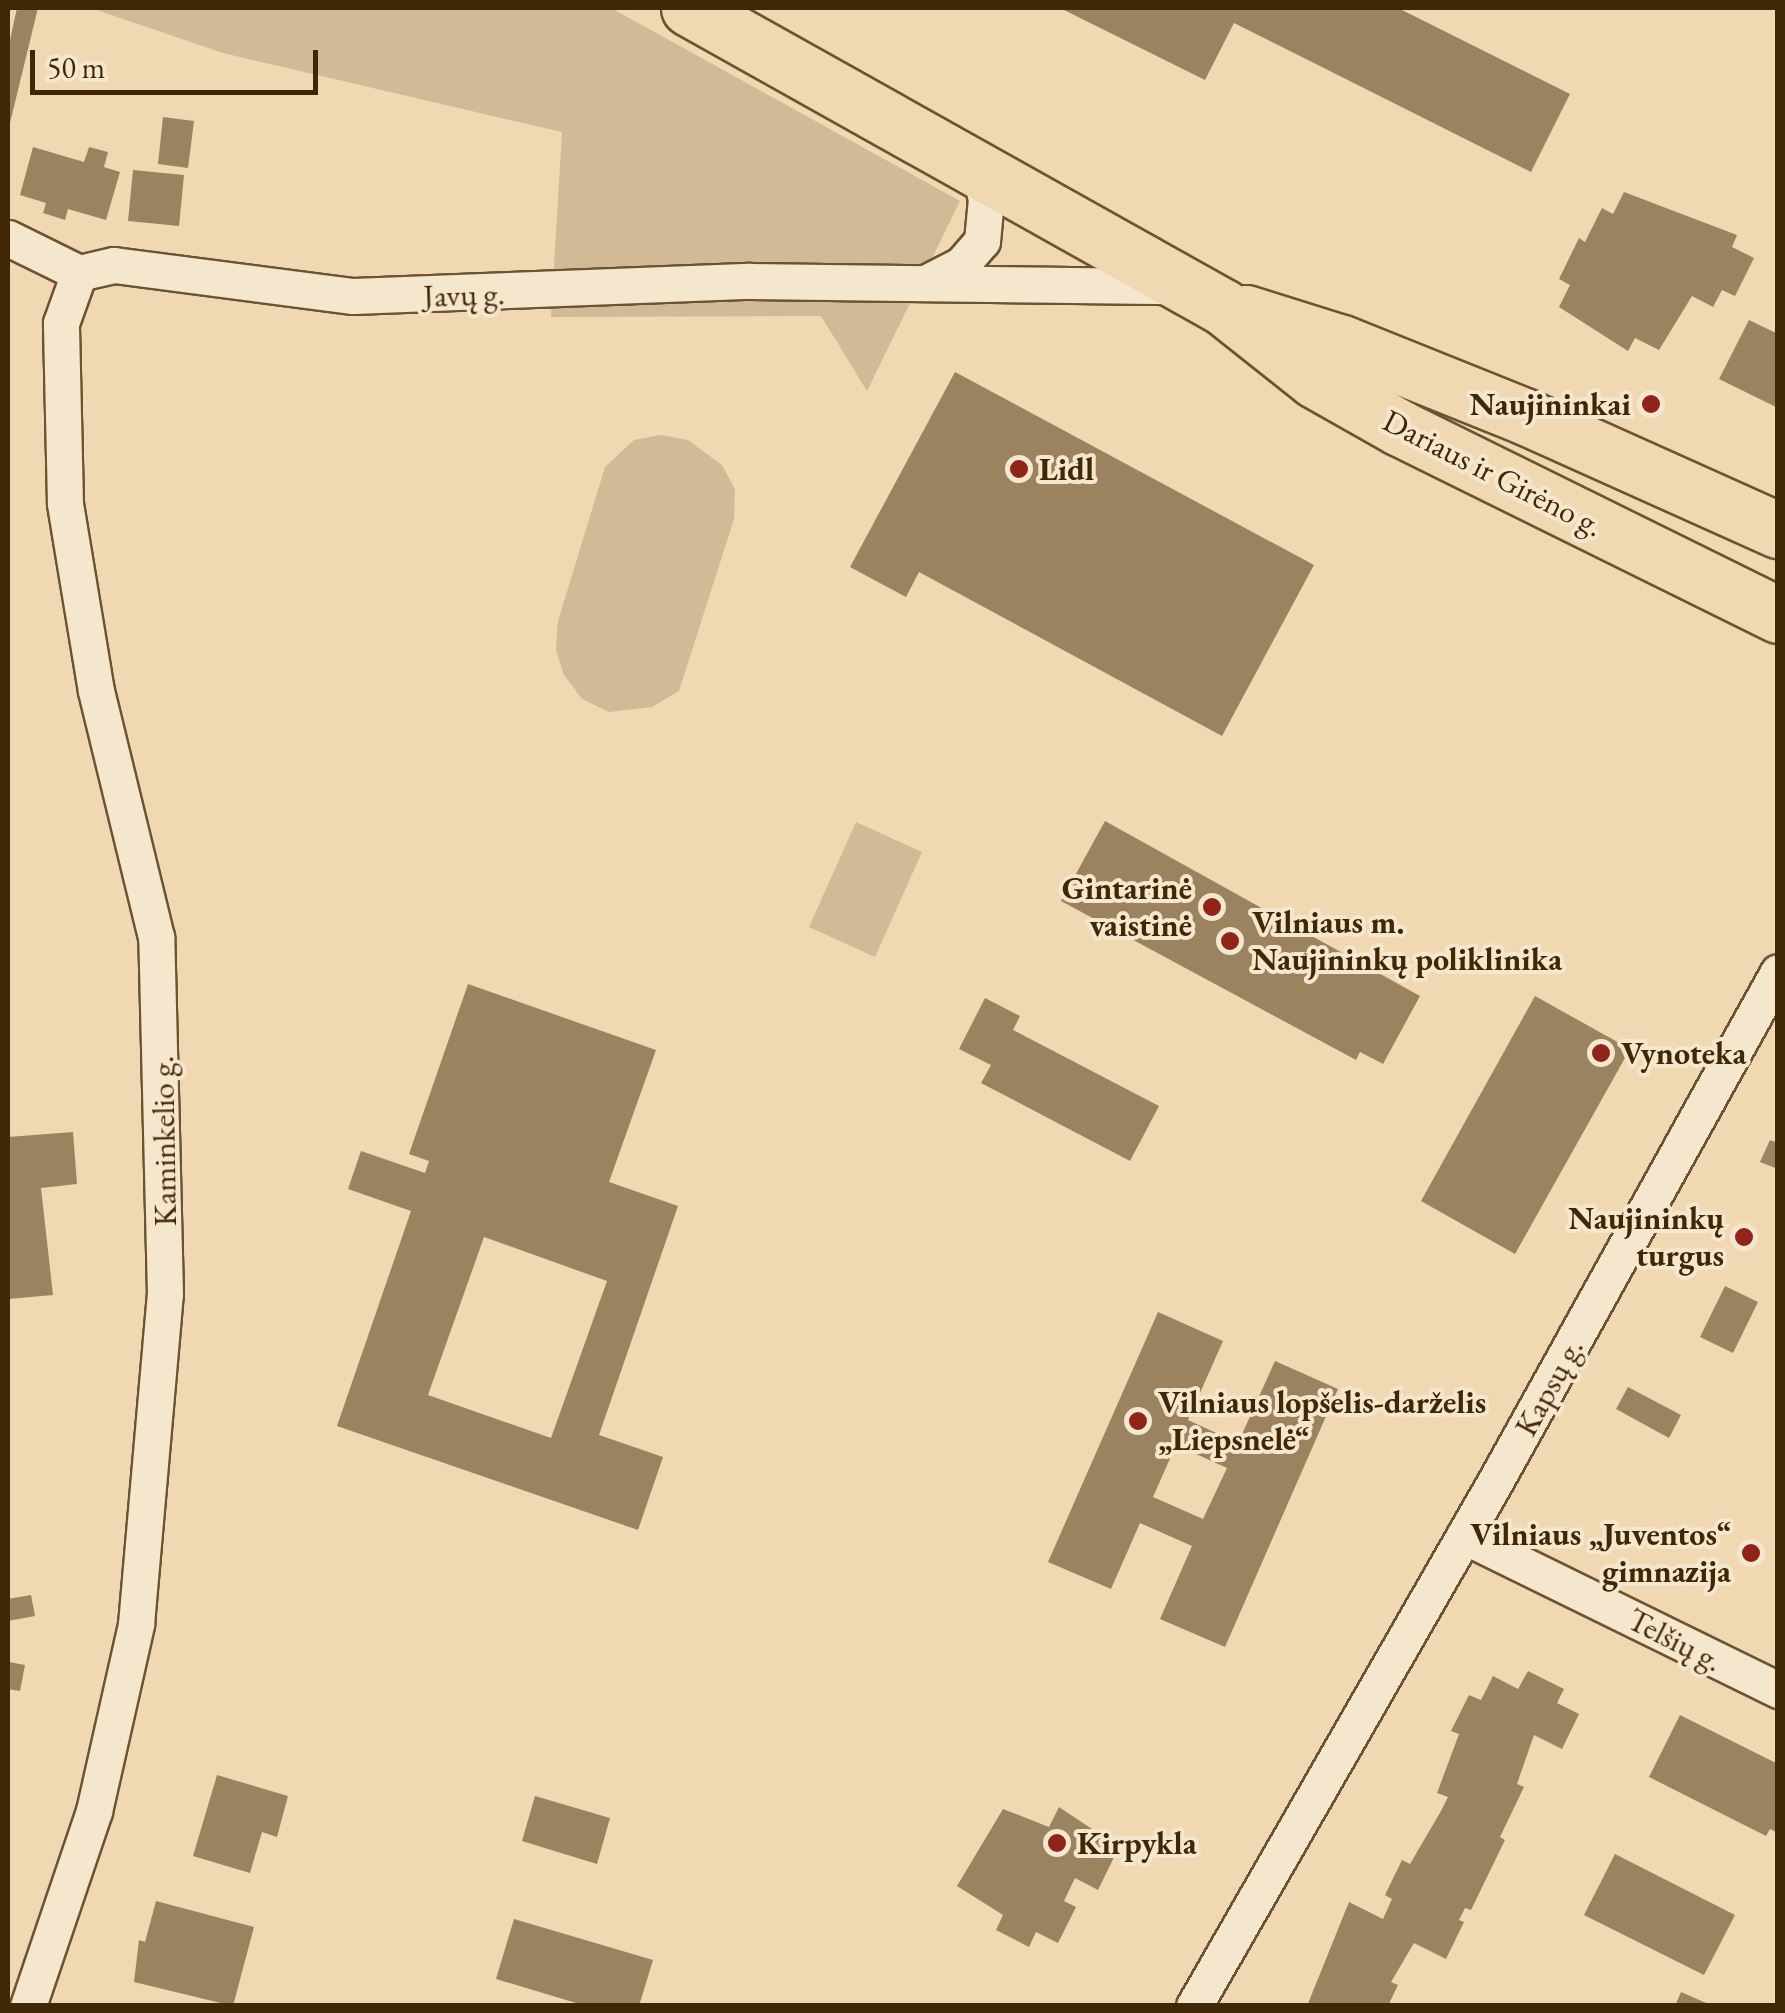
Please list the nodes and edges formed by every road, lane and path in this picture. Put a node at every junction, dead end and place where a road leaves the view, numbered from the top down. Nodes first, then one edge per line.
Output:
1 (688, 8) edge
2 (978, 168) junction
3 (8, 238) edge
4 (79, 273) junction
5 (930, 281) junction
6 (1204, 297) junction
7 (1778, 530) edge
8 (1778, 615) edge
9 (1778, 972) edge
10 (1464, 1536) junction
11 (1778, 1690) edge
12 (28, 2006) edge
13 (1194, 2006) edge

1 - 2 main road, Dariaus ir Girėno g.
2 - 5 street
2 - 6 main road, Dariaus ir Girėno g.
3 - 4 street
4 - 5 street, Javų g.
4 - 12 street, Kaminkelio g.
5 - 6 street, Javų g.
6 - 7 main road, Dariaus ir Girėno g.
6 - 8 main road, Dariaus ir Girėno g.
9 - 10 street, Kapsų g.
10 - 11 street, Telšių g.
10 - 13 street, Kapsų g.

